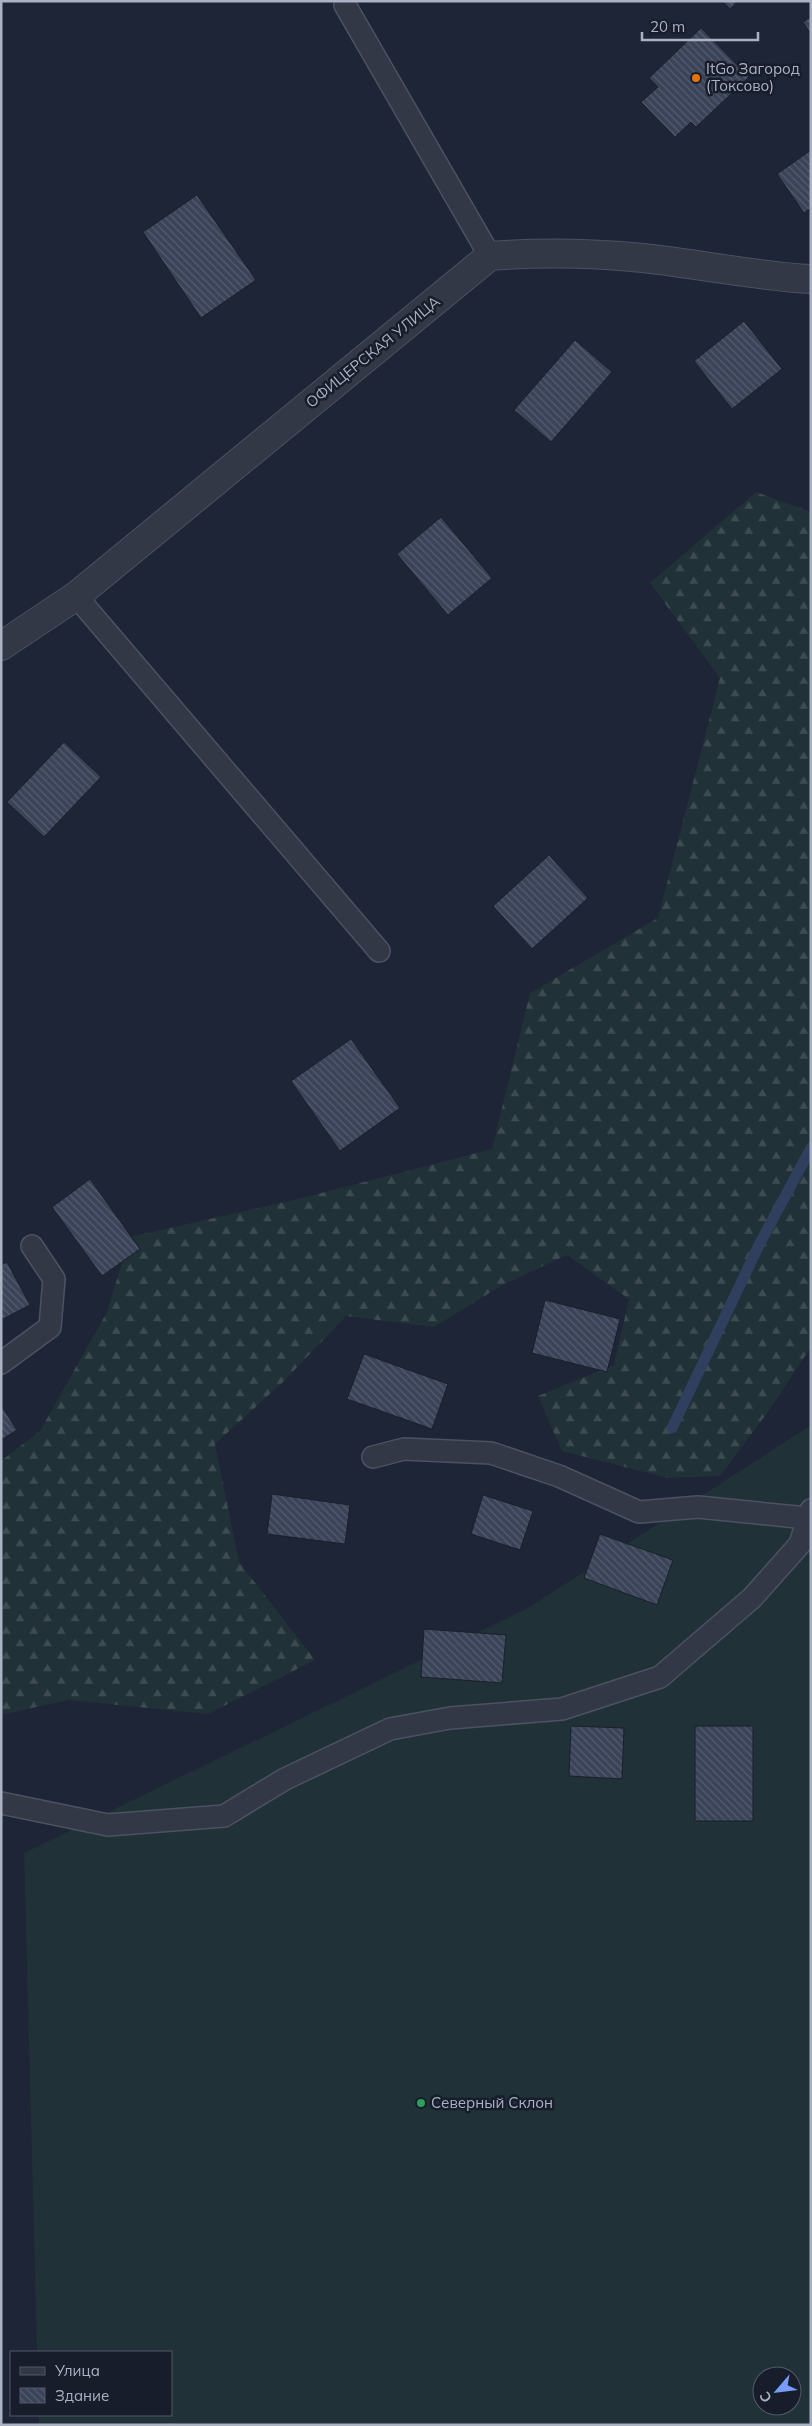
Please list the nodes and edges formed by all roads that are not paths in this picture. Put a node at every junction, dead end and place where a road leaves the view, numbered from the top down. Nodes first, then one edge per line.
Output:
1 (345, 5) dead end
2 (490, 256) junction
3 (811, 279) edge
4 (76, 596) junction
5 (1, 646) edge
6 (379, 951) dead end
7 (32, 1246) dead end
8 (1, 1363) edge
9 (373, 1457) dead end
10 (809, 1514) edge
11 (1, 1803) edge

1 - 2 lane
2 - 3 street
2 - 4 street, ОФИЦЕРСКАЯ УЛИЦА
4 - 5 street, ОФИЦЕРСКАЯ УЛИЦА
4 - 6 lane
7 - 8 lane
9 - 10 lane
10 - 11 lane

